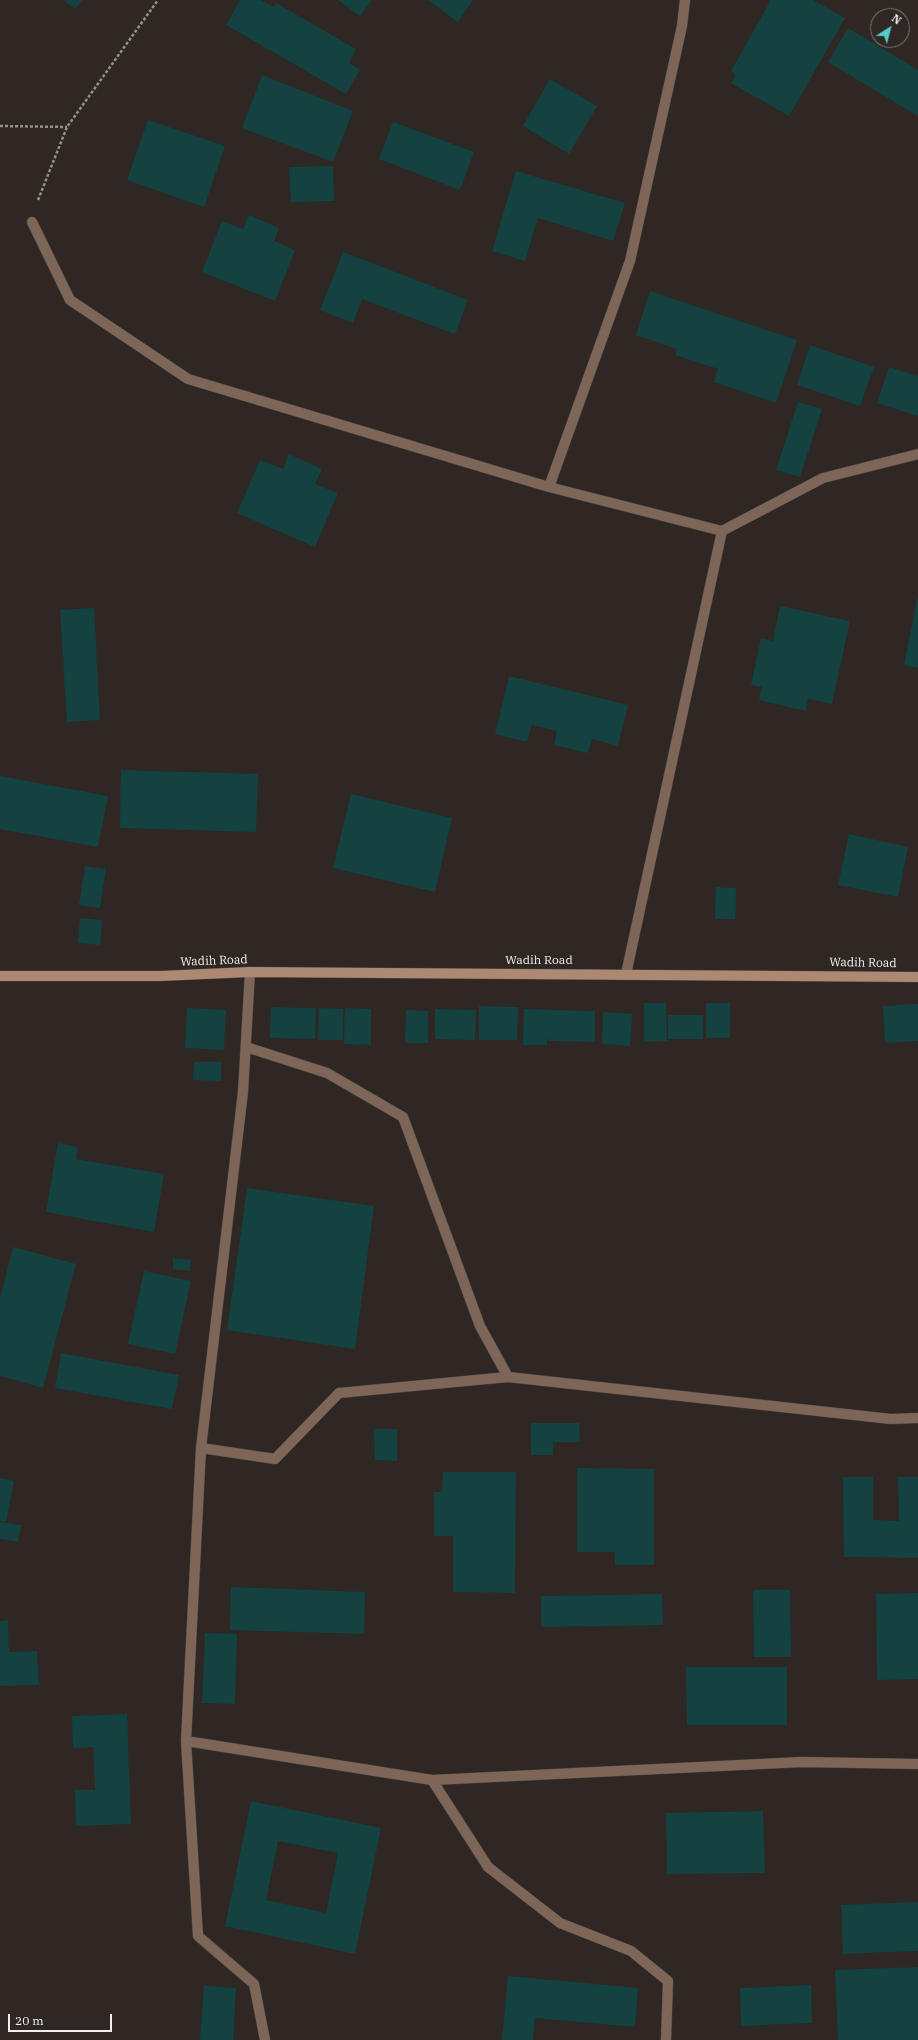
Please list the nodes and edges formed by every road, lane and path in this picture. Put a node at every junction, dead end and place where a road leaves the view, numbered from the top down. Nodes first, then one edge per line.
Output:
1 (158, 0) edge
2 (685, 0) edge
3 (0, 126) edge
4 (67, 127) junction
5 (32, 222) joint
6 (918, 454) edge
7 (549, 487) junction
8 (722, 531) junction
9 (250, 972) junction
10 (626, 974) junction
11 (0, 976) edge
12 (918, 977) edge
13 (246, 1047) junction
14 (508, 1377) junction
15 (918, 1418) edge
16 (201, 1448) junction
17 (186, 1742) junction
18 (918, 1764) edge
19 (432, 1780) junction
20 (265, 2040) edge
21 (666, 2040) edge

1 - 4 path
2 - 7 street
3 - 4 path
4 - 5 path
5 - 7 street
6 - 8 street
7 - 8 street
8 - 10 street
9 - 10 street, Wadih Road
9 - 11 street, Wadih Road
9 - 13 street
10 - 12 street, Wadih Road
13 - 14 street
13 - 16 street
14 - 15 street
14 - 16 street
16 - 17 street
17 - 19 street
17 - 20 street
18 - 19 street
19 - 21 street

